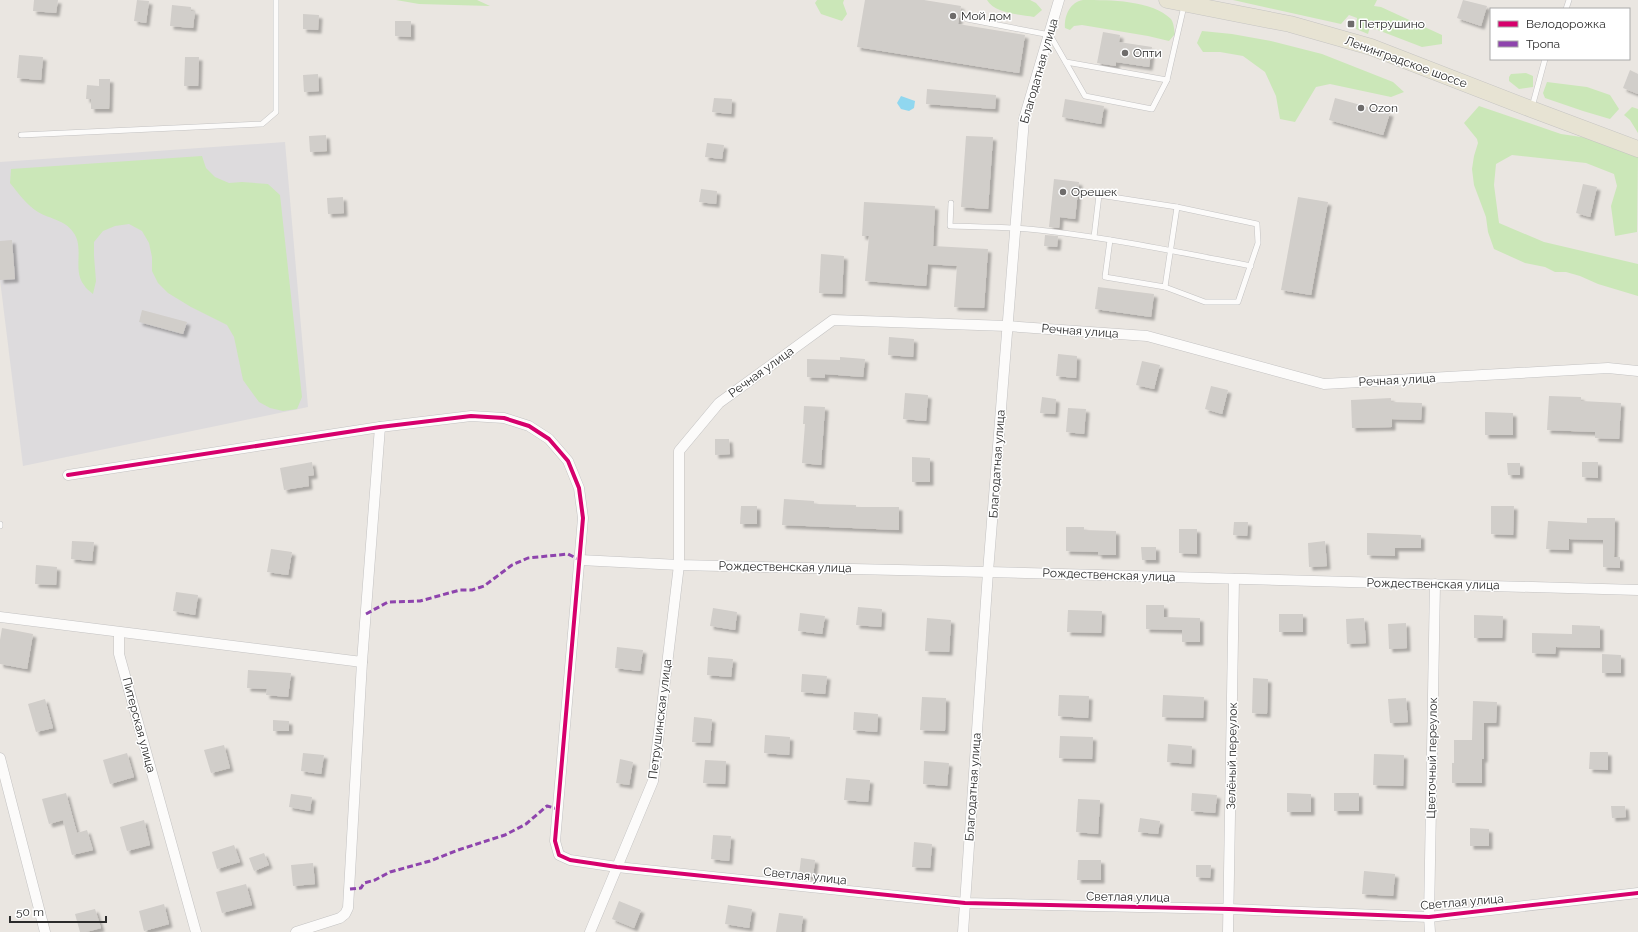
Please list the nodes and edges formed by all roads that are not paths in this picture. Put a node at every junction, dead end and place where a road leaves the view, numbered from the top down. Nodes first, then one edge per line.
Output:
1 (276, 0) edge
2 (1059, 0) edge
3 (1166, 0) edge
4 (1184, 4) junction
5 (967, 19) dead end
6 (1050, 35) junction
7 (1545, 60) edge
8 (1066, 62) junction
9 (1167, 80) junction
10 (1532, 109) junction
11 (21, 135) dead end
12 (1638, 149) edge
13 (951, 203) dead end
14 (1177, 207) junction
15 (1016, 229) junction
16 (1094, 238) junction
17 (1110, 240) junction
18 (1171, 251) junction
19 (1251, 266) junction
20 (1165, 287) junction
21 (1008, 326) junction
22 (1638, 371) edge
23 (380, 427) junction
24 (68, 475) dead end
25 (580, 560) junction
26 (679, 565) junction
27 (988, 572) junction
28 (1234, 579) junction
29 (1435, 584) junction
30 (1638, 590) edge
31 (0, 617) edge
32 (119, 632) junction
33 (362, 662) junction
34 (0, 758) edge
35 (617, 867) junction
36 (1638, 892) edge
37 (964, 903) junction
38 (1229, 910) junction
39 (1429, 917) junction
40 (45, 932) edge
41 (196, 932) edge
42 (296, 932) edge
43 (590, 932) edge
44 (963, 932) edge
45 (1228, 932) edge
46 (1430, 932) edge

1 - 11 lane
2 - 6 street, Благодатная улица
3 - 4 main road, Ленинградское шоссе
4 - 9 lane
4 - 10 main road, Ленинградское шоссе
5 - 6 lane
6 - 8 lane
6 - 15 street, Благодатная улица
7 - 10 lane
8 - 9 lane
8 - 9 lane
10 - 12 main road, Ленинградское шоссе
13 - 15 lane
14 - 16 lane
14 - 18 lane
14 - 19 lane
15 - 16 lane
15 - 21 street, Благодатная улица
16 - 17 lane
17 - 18 lane
17 - 20 lane
18 - 19 lane
18 - 20 lane
19 - 20 lane
21 - 22 street, Речная улица
21 - 26 street, Речная улица
21 - 27 street, Благодатная улица
23 - 24 street
23 - 25 street
23 - 33 street
25 - 26 street, Рождественская улица
25 - 35 street, Светлая улица
26 - 27 street, Рождественская улица
26 - 35 street, Петрушинская улица
27 - 28 street, Рождественская улица
27 - 37 street, Благодатная улица
28 - 29 street, Рождественская улица
28 - 38 street, Зелёный переулок
29 - 30 street, Рождественская улица
29 - 39 street, Цветочный переулок
31 - 32 street
32 - 33 street
32 - 41 street, Питерская улица
33 - 42 street
34 - 40 street
35 - 37 street, Светлая улица
35 - 43 street, Петрушинская улица
36 - 39 street, Светлая улица
37 - 38 street, Светлая улица
37 - 44 street, Благодатная улица
38 - 39 street, Светлая улица
38 - 45 street, Зелёный переулок
39 - 46 street, Цветочный переулок

